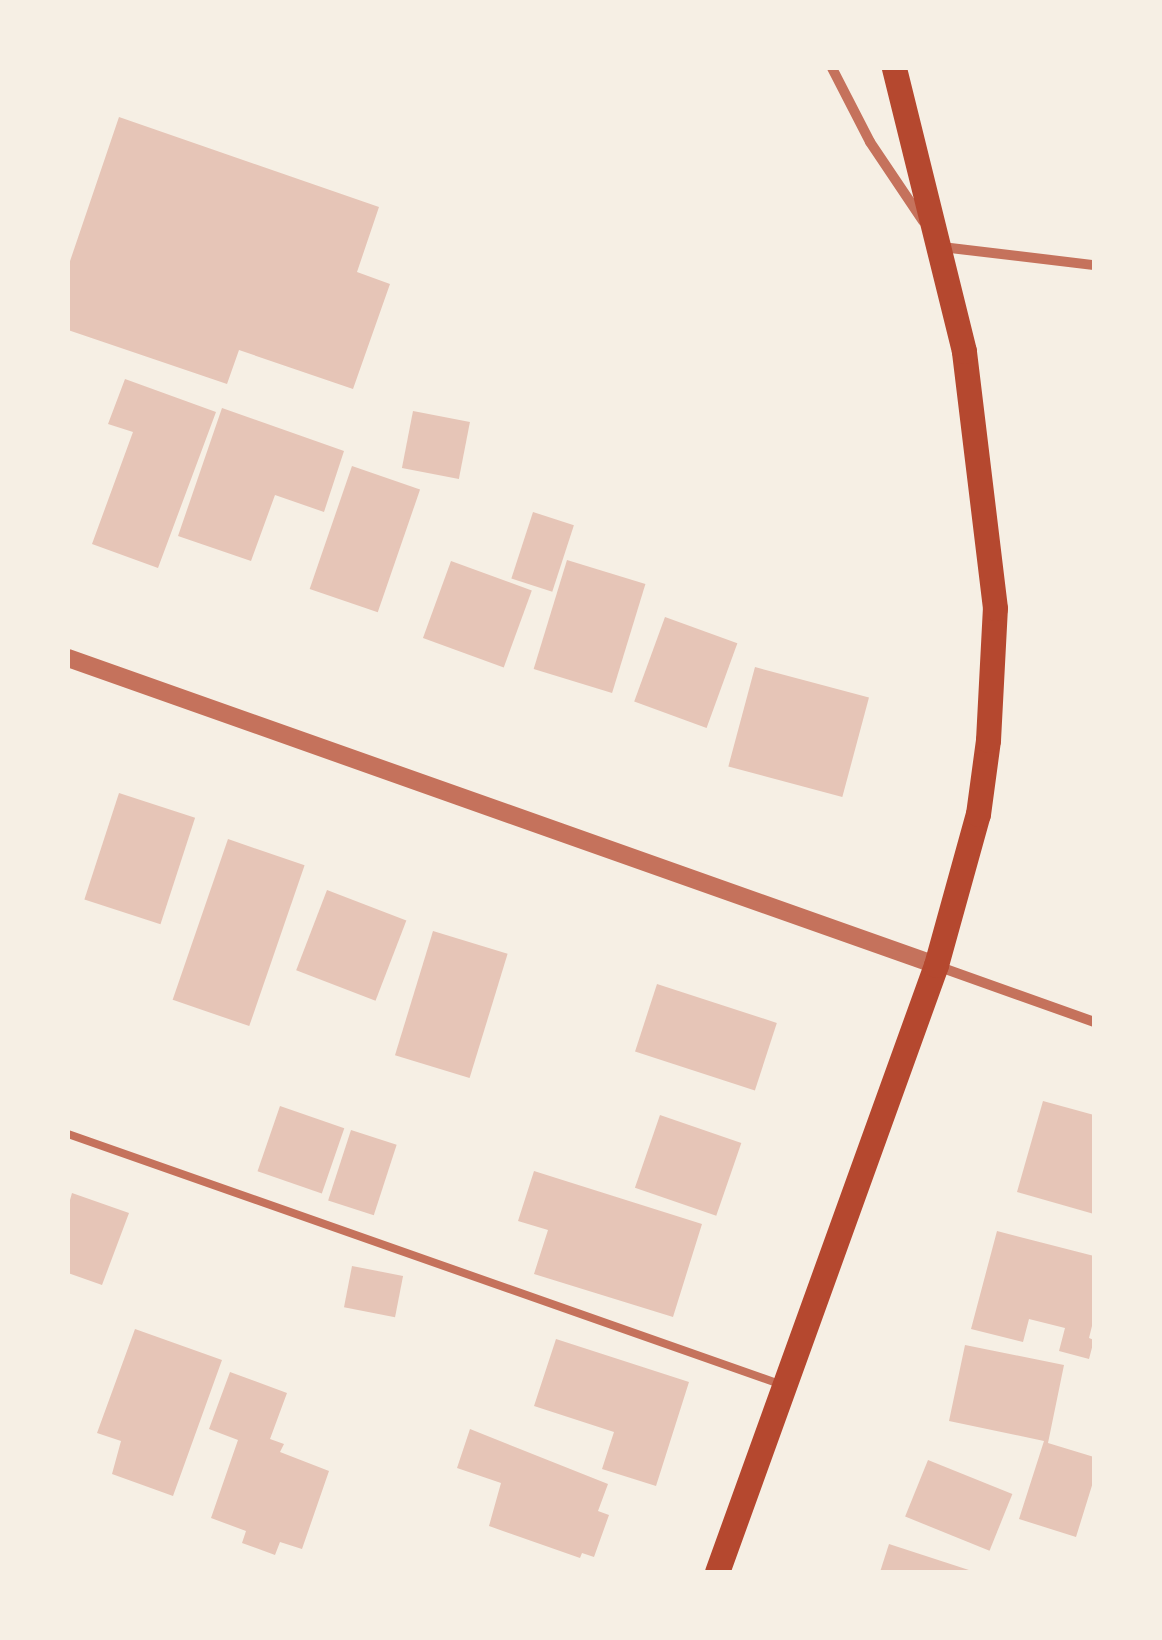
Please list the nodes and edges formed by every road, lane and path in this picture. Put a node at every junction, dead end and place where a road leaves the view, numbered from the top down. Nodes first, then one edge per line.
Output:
1 (832, 68) edge
2 (894, 68) edge
3 (941, 247) junction
4 (1094, 265) edge
5 (68, 658) edge
6 (936, 966) junction
7 (1094, 1022) edge
8 (68, 1134) edge
9 (783, 1385) junction
10 (717, 1572) edge

1 - 3 street
2 - 3 main road
3 - 4 street
3 - 6 main road
5 - 6 street
6 - 7 street
6 - 9 main road
8 - 9 lane
9 - 10 main road

